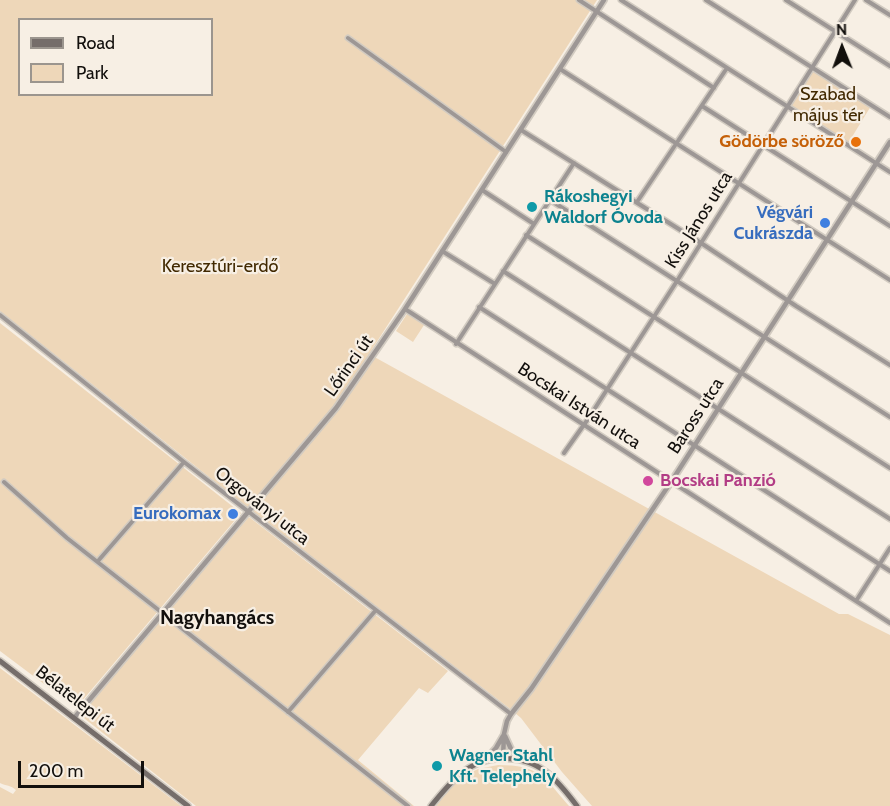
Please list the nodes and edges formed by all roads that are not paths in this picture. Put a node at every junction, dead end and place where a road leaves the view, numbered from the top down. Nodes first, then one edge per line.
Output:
1 (579, 0) edge
2 (604, 0) edge
3 (621, 0) edge
4 (706, 0) edge
5 (786, 0) edge
6 (855, 0) edge
7 (866, 0) edge
8 (597, 11) junction
9 (890, 15) edge
10 (835, 31) junction
11 (348, 38) dead end
12 (890, 66) edge
13 (812, 68) junction
14 (560, 69) junction
15 (726, 69) junction
16 (714, 88) junction
17 (702, 106) junction
18 (787, 107) junction
19 (890, 117) edge
20 (521, 130) junction
21 (890, 142) edge
22 (676, 144) junction
23 (763, 145) junction
24 (506, 152) junction
25 (574, 163) junction
26 (876, 163) junction
27 (890, 172) edge
28 (739, 183) junction
29 (482, 190) junction
30 (550, 200) junction
31 (852, 201) junction
32 (637, 202) junction
33 (534, 224) junction
34 (890, 226) edge
35 (526, 236) junction
36 (827, 240) junction
37 (701, 243) junction
38 (442, 251) junction
39 (503, 271) junction
40 (890, 280) edge
41 (677, 281) junction
42 (495, 284) junction
43 (788, 300) junction
44 (479, 307) junction
45 (405, 309) junction
46 (0, 315) edge
47 (654, 317) junction
48 (765, 337) junction
49 (456, 344) junction
50 (630, 353) junction
51 (890, 365) edge
52 (741, 373) junction
53 (607, 390) junction
54 (718, 410) junction
55 (890, 417) edge
56 (583, 425) junction
57 (695, 446) junction
58 (564, 453) dead end
59 (184, 462) junction
60 (890, 468) edge
61 (4, 482) dead end
62 (671, 482) junction
63 (248, 512) junction
64 (890, 519) edge
65 (890, 548) edge
66 (98, 561) junction
67 (879, 564) junction
68 (890, 570) edge
69 (856, 601) junction
70 (376, 610) junction
71 (162, 613) junction
72 (890, 623) edge
73 (0, 661) edge
74 (288, 712) junction
75 (511, 714) junction
76 (74, 718) junction
77 (504, 734) junction
78 (503, 758) junction
79 (524, 760) junction
80 (482, 762) junction
81 (188, 806) edge
82 (408, 806) edge
83 (431, 806) edge
84 (578, 806) edge

1 - 8 street
2 - 8 street, Lőrinci út
3 - 15 street
4 - 13 street
5 - 10 street
6 - 10 street, Kiss János utca
7 - 9 street
8 - 14 street, Lőrinci út
8 - 16 street
10 - 12 street
10 - 13 street, Kiss János utca
11 - 24 street
13 - 18 street, Kiss János utca
13 - 19 street
14 - 20 street, Lőrinci út
14 - 22 street
15 - 16 street
15 - 18 street
16 - 17 street
17 - 22 street
17 - 23 street
18 - 23 street, Kiss János utca
18 - 26 street
20 - 24 street, Lőrinci út
20 - 25 street
21 - 26 street, Baross utca
22 - 28 street
22 - 32 street
23 - 28 street, Kiss János utca
23 - 31 street
24 - 29 street, Lőrinci út
25 - 30 street
25 - 32 street
26 - 27 street
26 - 31 street, Baross utca
28 - 36 street
28 - 37 street, Kiss János utca
29 - 33 street
29 - 38 street, Lőrinci út
30 - 33 street
30 - 41 street
31 - 34 street
31 - 36 street, Baross utca
32 - 37 street
33 - 35 street
35 - 39 street
35 - 47 street
36 - 40 street
36 - 43 street, Baross utca
37 - 41 street, Kiss János utca
37 - 43 street
38 - 42 street
38 - 45 street, Lőrinci út
39 - 42 street
39 - 50 street
41 - 47 street, Kiss János utca
41 - 48 street
42 - 44 street
43 - 48 street, Baross utca
43 - 51 street
44 - 49 street
44 - 53 street
45 - 49 street, Bocskai István utca
45 - 63 street, Lőrinci út
46 - 59 street, Orgoványi utca
47 - 50 street, Kiss János utca
47 - 52 street
48 - 52 street, Baross utca
48 - 55 street
49 - 56 street, Bocskai István utca
50 - 53 street, Kiss János utca
50 - 54 street
52 - 54 street, Baross utca
52 - 60 street
53 - 56 street, Kiss János utca
53 - 57 street
54 - 57 street, Baross utca
54 - 64 street
56 - 58 street, Kiss János utca
56 - 62 street, Bocskai István utca
57 - 62 street, Baross utca
57 - 67 street
59 - 63 street, Orgoványi utca
59 - 66 street
61 - 66 street
62 - 69 street, Bocskai István utca
62 - 75 street, Baross utca
63 - 70 street, Orgoványi utca
63 - 71 street, Lőrinci út
65 - 67 street
66 - 71 street
67 - 68 street
67 - 69 street
69 - 72 street, Bocskai István utca
70 - 74 street
70 - 75 street, Orgoványi utca
71 - 74 street
71 - 76 street, Lőrinci út
73 - 76 main road, Bélatelepi út
74 - 82 street
75 - 77 street, Baross utca
76 - 81 main road, Bélatelepi út
77 - 78 street, Baross utca
77 - 79 street
77 - 80 street, Baross utca
78 - 79 main road
78 - 80 main road, Baross utca
79 - 84 main road
80 - 83 main road, Baross utca

